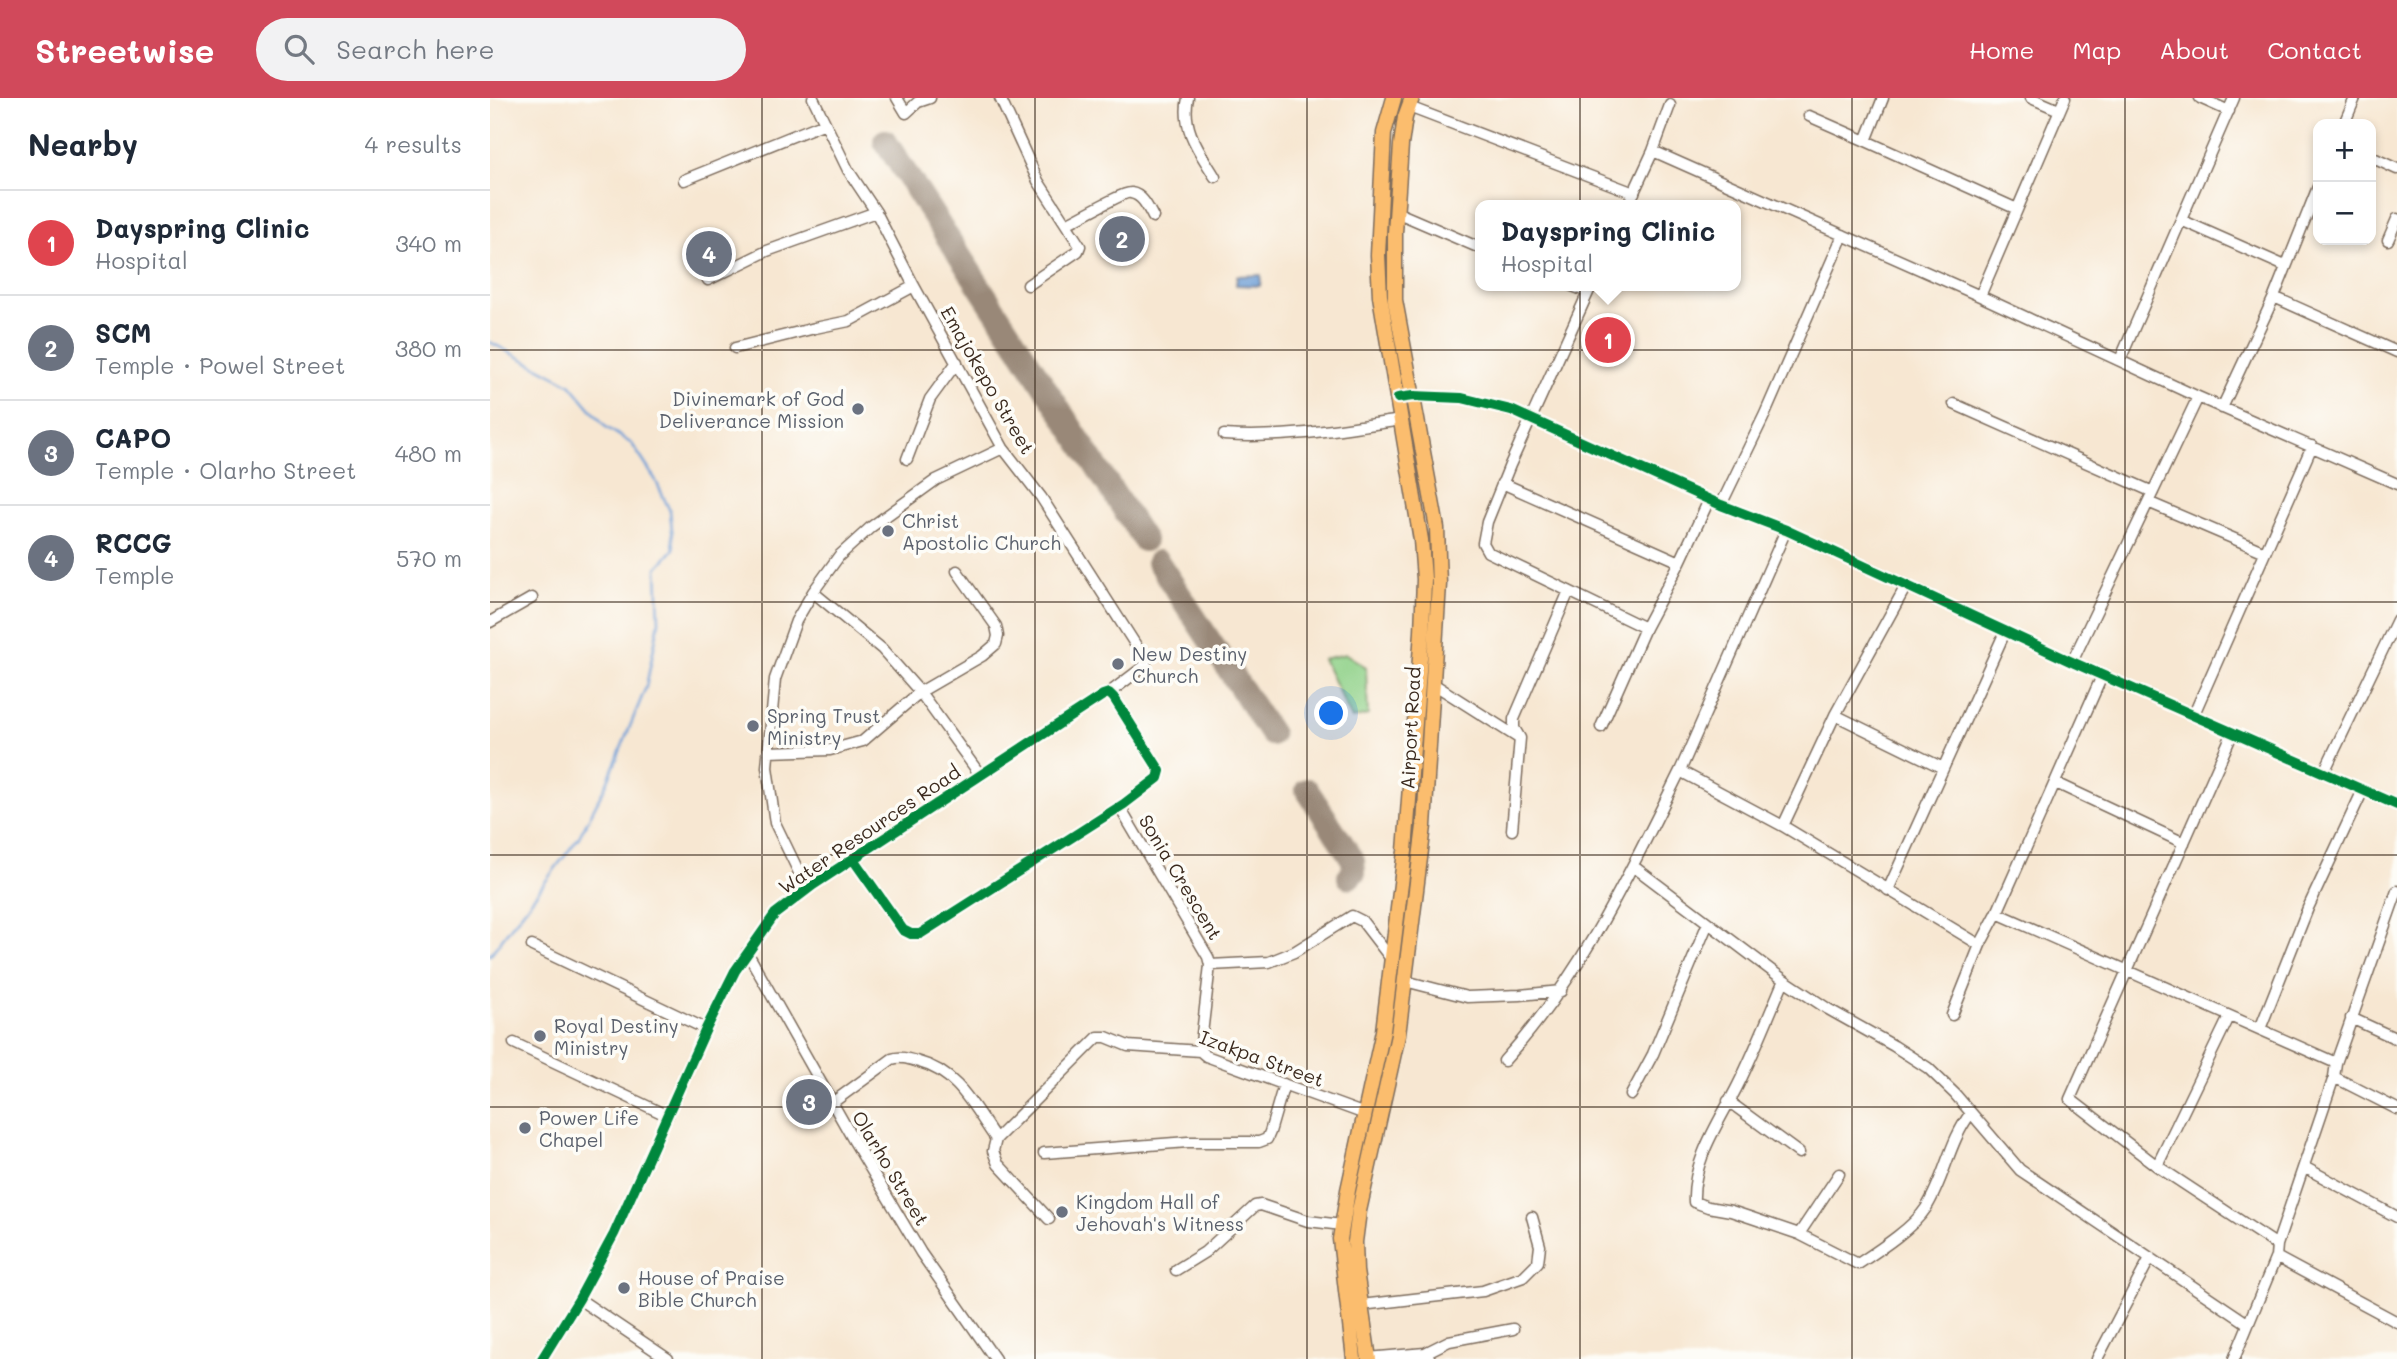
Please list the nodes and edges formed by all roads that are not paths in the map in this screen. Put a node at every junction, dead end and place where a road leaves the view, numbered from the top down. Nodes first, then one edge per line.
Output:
1 (813, 98) edge
2 (897, 98) edge
3 (930, 98) edge
4 (1000, 98) edge
5 (1188, 98) edge
6 (1394, 98) edge
7 (1883, 98) edge
8 (2031, 98) edge
9 (2065, 98) edge
10 (2200, 98) edge
11 (2234, 98) edge
12 (2355, 98) edge
13 (1410, 102) edge
14 (1670, 105) dead end
15 (2059, 110) junction
16 (2229, 111) junction
17 (1810, 116) dead end
18 (2346, 119) edge
19 (825, 123) junction
20 (1866, 141) junction
21 (1653, 151) junction
22 (2376, 159) edge
23 (2397, 169) edge
24 (1215, 177) dead end
25 (684, 180) dead end
26 (1634, 193) junction
27 (2313, 199) edge
28 (1630, 200) edge
29 (2017, 209) junction
30 (876, 212) junction
31 (1396, 212) junction
32 (1153, 217) dead end
33 (2397, 219) edge
34 (2182, 220) junction
35 (1066, 224) junction
36 (1843, 235) junction
37 (2388, 240) dead end
38 (1475, 246) edge
39 (2285, 267) junction
40 (708, 280) dead end
41 (1028, 285) dead end
42 (914, 286) junction
43 (1589, 291) edge
44 (1980, 296) junction
45 (2274, 297) junction
46 (735, 348) dead end
47 (2396, 351) edge
48 (2120, 360) junction
49 (957, 362) junction
50 (1413, 396) junction
51 (2198, 397) junction
52 (1398, 398) junction
53 (1954, 404) dead end
54 (2222, 408) junction
55 (1530, 419) junction
56 (1401, 420) junction
57 (1224, 435) dead end
58 (2312, 446) junction
59 (1003, 448) junction
60 (907, 459) dead end
61 (1502, 483) junction
62 (2397, 484) edge
63 (2150, 497) junction
64 (1709, 500) junction
65 (1721, 505) junction
66 (1786, 530) junction
67 (2265, 552) junction
68 (1680, 562) junction
69 (957, 571) dead end
70 (1906, 586) junction
71 (1569, 591) junction
72 (813, 592) junction
73 (532, 598) dead end
74 (2397, 620) edge
75 (490, 622) edge
76 (1645, 628) junction
77 (2005, 632) junction
78 (2071, 662) junction
79 (2102, 676) junction
80 (1432, 683) junction
81 (920, 692) junction
82 (1109, 693) junction
83 (2194, 714) junction
84 (1835, 715) junction
85 (1601, 727) dead end
86 (2233, 732) junction
87 (1520, 738) junction
88 (768, 752) junction
89 (1943, 768) junction
90 (1680, 771) junction
91 (1420, 772) junction
92 (2323, 772) junction
93 (981, 776) junction
94 (2056, 783) junction
95 (2363, 790) junction
96 (1124, 804) junction
97 (2397, 805) edge
98 (1783, 825) junction
99 (1511, 830) dead end
100 (2184, 843) junction
101 (853, 859) junction
102 (1633, 866) junction
103 (807, 889) junction
104 (1888, 890) junction
105 (2397, 891) edge
106 (1997, 913) junction
107 (1708, 923) junction
108 (1980, 945) junction
109 (532, 946) dead end
110 (747, 952) junction
111 (1392, 960) junction
112 (1210, 965) junction
113 (2126, 971) junction
114 (1784, 980) junction
115 (1405, 981) junction
116 (1561, 991) junction
117 (1952, 1016) dead end
118 (2229, 1017) junction
119 (2351, 1018) junction
120 (706, 1029) junction
121 (2260, 1029) junction
122 (2397, 1039) edge
123 (514, 1043) dead end
124 (1200, 1051) junction
125 (1504, 1061) dead end
126 (2336, 1063) junction
127 (2334, 1077) junction
128 (1284, 1084) junction
129 (1631, 1095) dead end
130 (1728, 1101) junction
131 (832, 1103) junction
132 (2397, 1109) edge
133 (1971, 1113) junction
134 (1365, 1114) junction
135 (668, 1116) junction
136 (996, 1139) junction
137 (1044, 1153) dead end
138 (1799, 1153) dead end
139 (2157, 1166) junction
140 (2304, 1167) junction
141 (1839, 1174) dead end
142 (1532, 1217) dead end
143 (2397, 1217) edge
144 (1049, 1219) dead end
145 (1342, 1226) junction
146 (1799, 1234) junction
147 (2277, 1245) junction
148 (2276, 1257) junction
149 (2150, 1258) junction
150 (1177, 1270) dead end
151 (579, 1299) junction
152 (1362, 1306) junction
153 (2247, 1322) junction
154 (2397, 1322) edge
155 (1513, 1329) dead end
156 (1427, 1356) edge
157 (542, 1359) edge
158 (668, 1359) edge
159 (995, 1359) edge
160 (1354, 1359) edge
161 (1368, 1359) edge
162 (2097, 1359) edge
163 (2234, 1359) edge

1 - 19 street, Emajokepo Street
2 - 3 street
4 - 35 street
5 - 24 street
6 - 52 main road, Airport Road
7 - 20 street
8 - 15 street
9 - 15 street
10 - 16 street
11 - 16 street
12 - 18 street
13 - 26 street
13 - 31 main road, Airport Road
14 - 21 street
15 - 29 street
16 - 34 street
17 - 20 street
19 - 25 street
19 - 30 street, Emajokepo Street
20 - 29 street
21 - 26 street
21 - 36 street
22 - 23 street
26 - 28 street
27 - 39 street
29 - 44 street
30 - 40 street
30 - 42 street, Emajokepo Street
31 - 38 street
31 - 50 main road, Airport Road
32 - 35 street
33 - 37 street
34 - 39 street
34 - 48 street
35 - 41 street
36 - 44 street
36 - 65 street
39 - 45 street
42 - 46 street
42 - 49 street, Emajokepo Street
43 - 55 street
44 - 48 street
45 - 47 street
45 - 54 street
48 - 51 street
49 - 59 street, Emajokepo Street
49 - 60 street
50 - 52 street
50 - 55 street
50 - 80 main road, Airport Road
51 - 54 street
51 - 63 street
52 - 56 main road, Airport Road
53 - 63 street
54 - 58 street
55 - 61 street
55 - 64 street
56 - 57 street
56 - 91 main road, Airport Road
58 - 62 street
58 - 67 street
59 - 72 street
59 - 82 street, Emajokepo Street
61 - 68 street
61 - 71 street
63 - 67 street
63 - 78 street
64 - 65 street
64 - 68 street
65 - 66 street
66 - 70 street
66 - 90 street
67 - 83 street
68 - 76 street
69 - 81 street
70 - 77 street
70 - 84 street
71 - 76 street
71 - 87 street
72 - 81 street
72 - 88 street
73 - 75 street
74 - 92 street
76 - 85 street
77 - 78 street
77 - 89 street
78 - 79 street
79 - 83 street
79 - 94 street
80 - 87 street
80 - 91 main road, Airport Road
81 - 88 street
81 - 93 street
82 - 93 street, Water Resources Road
82 - 96 street
83 - 86 street
84 - 89 street
84 - 98 street
86 - 92 street
86 - 100 street
87 - 99 street
88 - 103 street
89 - 104 street
90 - 98 street
90 - 102 street
91 - 111 main road, Airport Road
91 - 115 main road, Airport Road
92 - 95 street
93 - 101 street, Water Resources Road
94 - 100 street
94 - 106 street
95 - 97 street
95 - 121 street
96 - 101 street
96 - 112 street, Sonia Crescent
98 - 104 street
100 - 113 street
101 - 103 street, Water Resources Road
102 - 107 street
102 - 116 street
103 - 110 street, Water Resources Road
104 - 108 street
105 - 119 street
106 - 108 street
106 - 113 street
107 - 114 street
107 - 129 street
108 - 117 street
109 - 120 street
110 - 120 street, Water Resources Road
110 - 131 street, Olarho Street
111 - 112 street
111 - 134 main road, Airport Road
112 - 124 street, Sonia Crescent
113 - 118 street
113 - 139 street
114 - 130 street
114 - 133 street
115 - 116 street
115 - 152 main road, Airport Road
116 - 125 street
118 - 121 street
118 - 139 street
119 - 122 street
119 - 126 street
120 - 135 street, Water Resources Road
121 - 126 street
123 - 135 street
124 - 128 street, Izakpa Street
124 - 136 street, Izakpa Street
126 - 127 street
127 - 132 street
127 - 140 street
128 - 134 street, Izakpa Street
128 - 137 street
130 - 138 street
130 - 146 street
131 - 136 street
131 - 159 street, Olarho Street
133 - 146 street
133 - 149 street
134 - 145 main road, Airport Road
135 - 151 street, Water Resources Road
136 - 144 street
139 - 147 street
140 - 143 street
140 - 147 street
141 - 146 street
142 - 152 street
145 - 150 street
145 - 160 main road, Airport Road
147 - 148 street
148 - 153 street
148 - 154 street
149 - 153 street
149 - 162 street
151 - 157 street, Water Resources Road
151 - 158 street
152 - 161 main road, Airport Road
153 - 163 street
155 - 156 street
156 - 161 street

